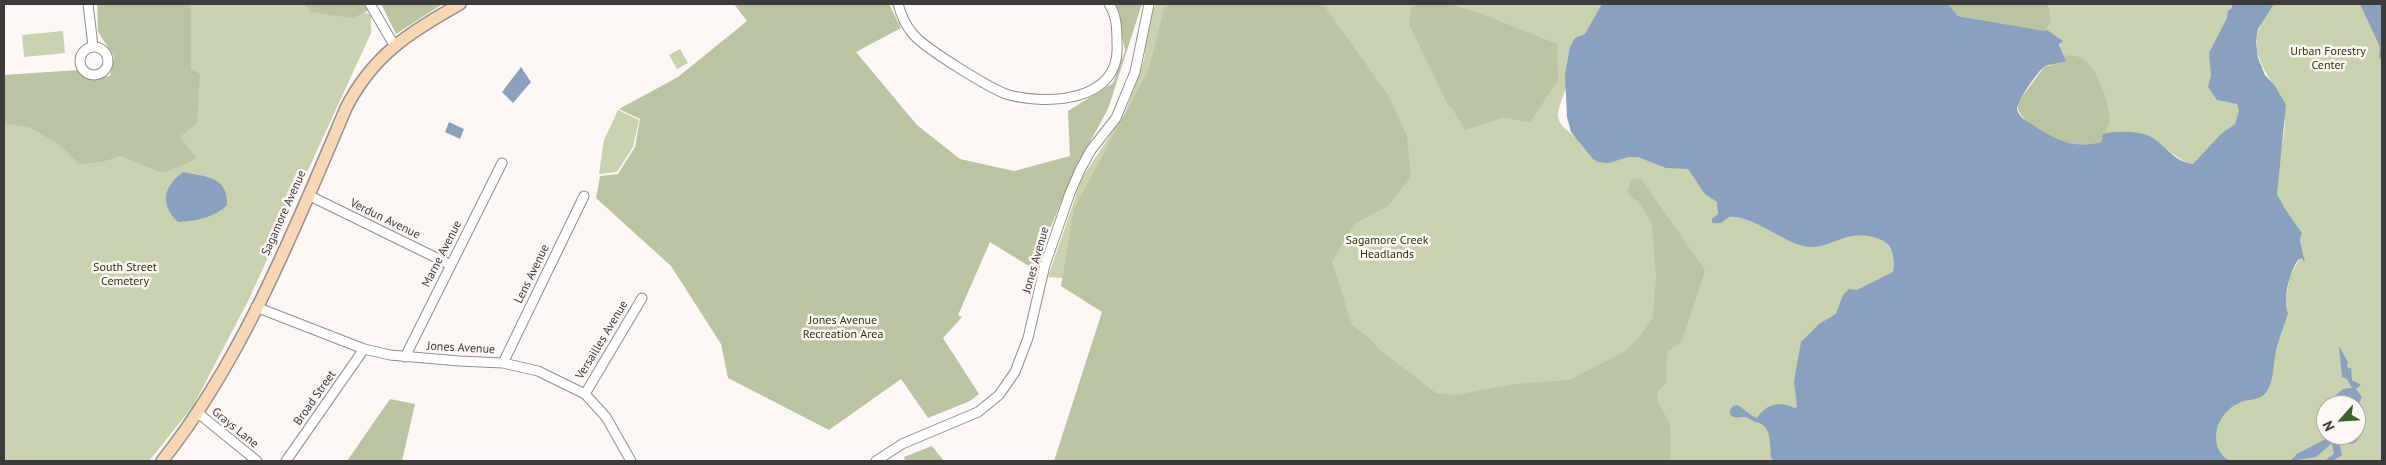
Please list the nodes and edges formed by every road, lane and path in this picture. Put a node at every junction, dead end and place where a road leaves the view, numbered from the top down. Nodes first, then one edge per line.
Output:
1 (88, 4) edge
2 (370, 4) edge
3 (460, 4) edge
4 (898, 4) edge
5 (1109, 4) edge
6 (1149, 4) edge
7 (394, 45) junction
8 (93, 46) dead end
9 (502, 163) dead end
10 (308, 195) junction
11 (584, 196) dead end
12 (451, 265) junction
13 (642, 298) dead end
14 (256, 307) junction
15 (364, 349) junction
16 (405, 356) junction
17 (503, 362) junction
18 (584, 394) junction
19 (198, 413) junction
20 (162, 461) edge
21 (257, 461) edge
22 (286, 461) edge
23 (631, 461) edge
24 (876, 461) edge

1 - 8 street
2 - 7 street
3 - 7 main road, Sagamore Avenue
4 - 5 street
6 - 24 street, Jones Avenue
7 - 10 main road, Sagamore Avenue
9 - 12 street, Marne Avenue
10 - 12 street, Verdun Avenue
10 - 14 main road, Sagamore Avenue
11 - 17 street, Lens Avenue
12 - 16 street, Marne Avenue
13 - 18 street, Versailles Avenue
14 - 15 street, Jones Avenue
14 - 19 main road, Sagamore Avenue
15 - 16 street, Jones Avenue
15 - 22 street, Broad Street
16 - 17 street, Jones Avenue
17 - 18 street, Jones Avenue
18 - 23 street, Jones Avenue
19 - 20 main road, Sagamore Avenue
19 - 21 street, Grays Lane

